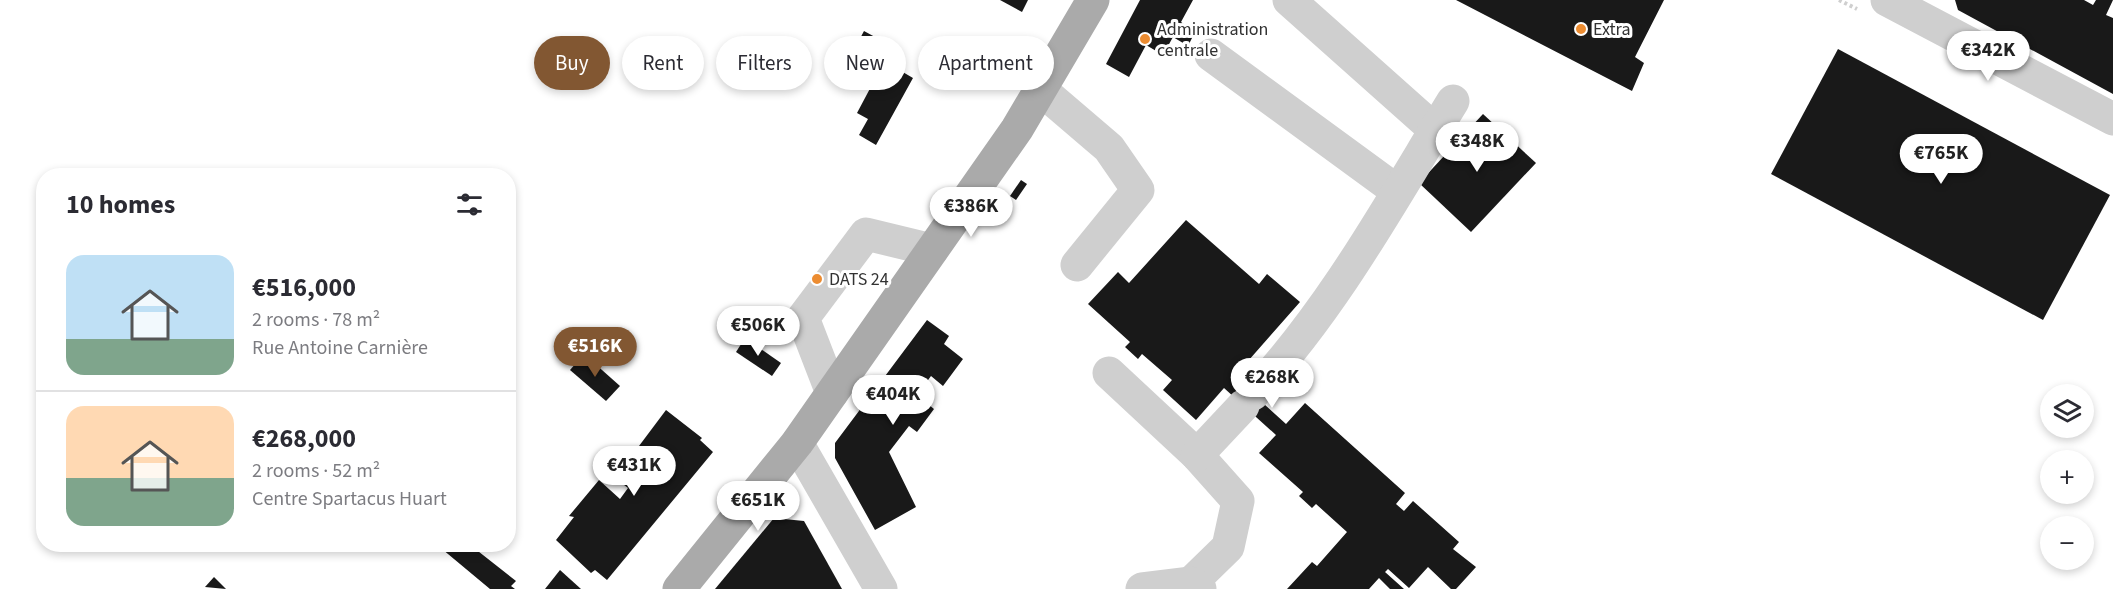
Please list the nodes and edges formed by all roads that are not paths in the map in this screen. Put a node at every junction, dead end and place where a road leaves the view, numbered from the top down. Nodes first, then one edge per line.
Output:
1 (1093, 0) edge
2 (1289, 0) edge
3 (1887, 0) edge
4 (1936, 11) edge
5 (1211, 55) dead end
6 (1054, 65) edge
7 (1039, 90) edge
8 (1042, 90) edge
9 (1453, 101) dead end
10 (2113, 119) edge
11 (1435, 130) junction
12 (1397, 191) junction
13 (932, 250) junction
14 (1077, 265) dead end
15 (1109, 373) dead end
16 (832, 393) junction
17 (797, 442) junction
18 (1197, 455) junction
19 (1196, 586) edge
20 (679, 589) edge
21 (881, 589) edge
22 (1142, 589) edge

1 - 6 main road
2 - 11 street
3 - 4 street
4 - 10 street
5 - 12 street
7 - 13 main road
8 - 14 street
9 - 11 street
11 - 12 street
12 - 18 street
13 - 16 main road
13 - 16 street
15 - 18 street
16 - 17 main road
17 - 20 main road
17 - 21 street
18 - 19 street
19 - 22 street

